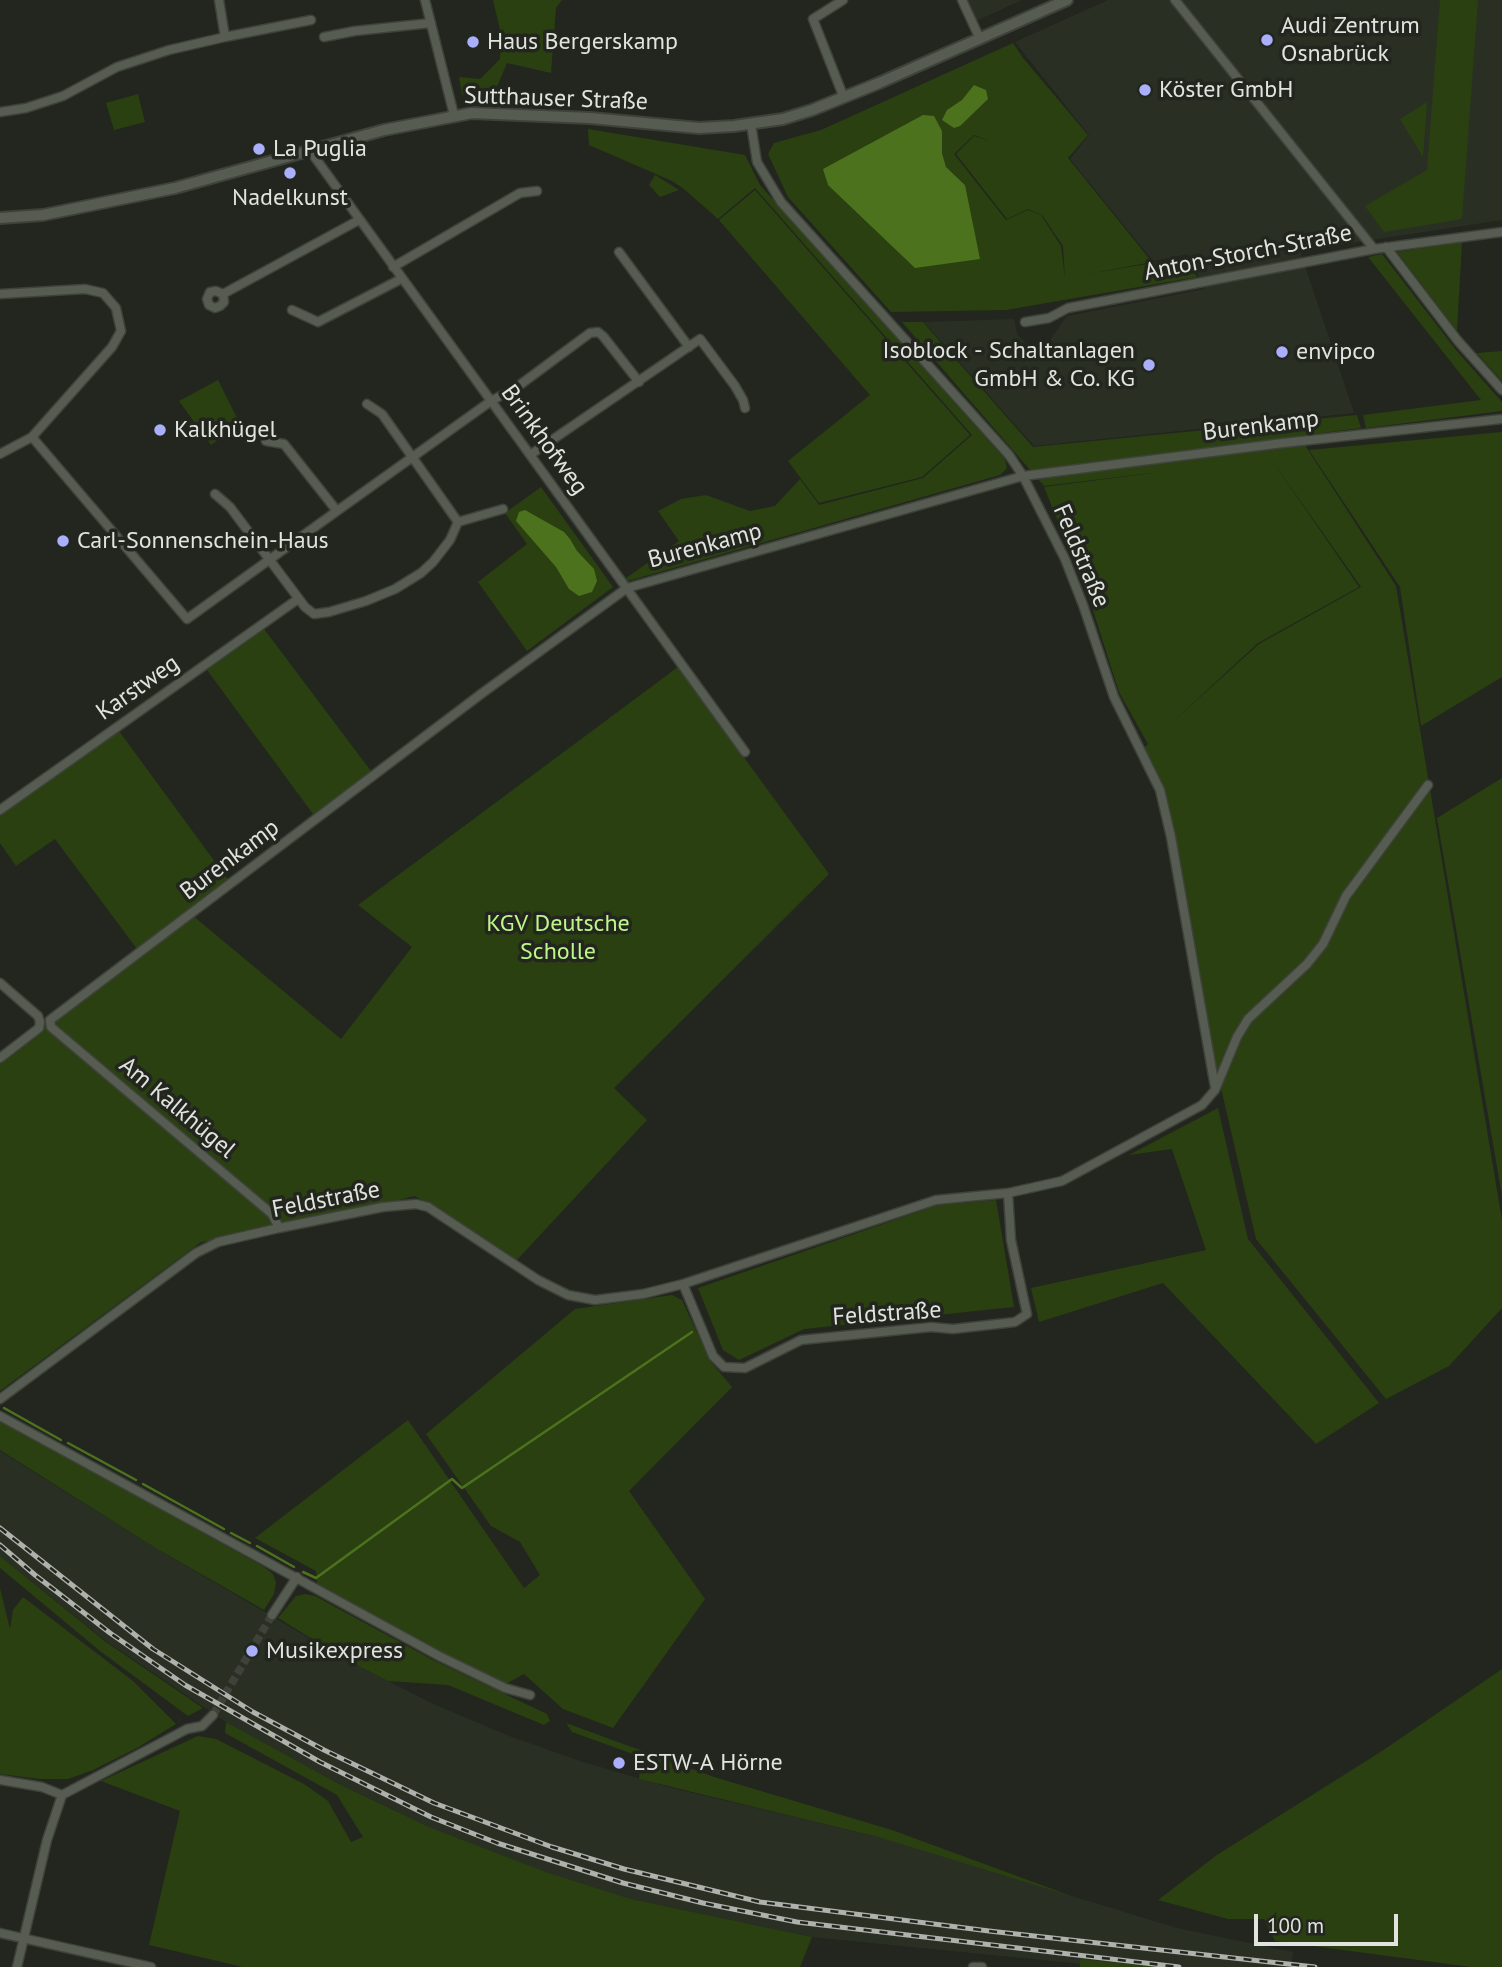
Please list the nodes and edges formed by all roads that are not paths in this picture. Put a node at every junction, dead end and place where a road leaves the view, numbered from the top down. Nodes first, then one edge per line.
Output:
1 (219, 0) edge
2 (425, 0) edge
3 (843, 0) edge
4 (962, 0) edge
5 (1067, 0) edge
6 (1175, 0) edge
7 (311, 20) dead end
8 (431, 23) junction
9 (225, 37) junction
10 (324, 37) dead end
11 (980, 39) junction
12 (844, 98) junction
13 (0, 111) edge
14 (454, 115) junction
15 (751, 124) junction
16 (311, 152) junction
17 (537, 191) dead end
18 (0, 218) edge
19 (359, 220) junction
20 (1502, 232) edge
21 (1386, 247) junction
22 (1374, 248) junction
23 (619, 252) dead end
24 (393, 267) junction
25 (401, 279) junction
26 (0, 294) edge
27 (223, 294) dead end
28 (292, 310) dead end
29 (1026, 323) dead end
30 (689, 347) junction
31 (639, 382) junction
32 (1502, 390) edge
33 (491, 401) junction
34 (367, 404) dead end
35 (745, 408) dead end
36 (1502, 419) edge
37 (32, 437) junction
38 (267, 441) dead end
39 (0, 454) edge
40 (530, 455) junction
41 (413, 456) junction
42 (1023, 476) junction
43 (215, 494) dead end
44 (503, 509) dead end
45 (337, 511) junction
46 (458, 522) junction
47 (270, 561) junction
48 (627, 588) junction
49 (298, 598) junction
50 (745, 752) dead end
51 (1428, 785) dead end
52 (0, 810) edge
53 (0, 983) edge
54 (50, 1020) joint
55 (0, 1058) edge
56 (1215, 1087) junction
57 (1008, 1193) junction
58 (279, 1228) junction
59 (683, 1284) junction
60 (0, 1399) edge
61 (0, 1416) edge
62 (297, 1577) junction
63 (272, 1615) tunnel mouth
64 (530, 1695) dead end
65 (213, 1715) tunnel mouth
66 (0, 1780) edge
67 (62, 1795) junction
68 (0, 1933) edge
69 (24, 1938) junction
70 (145, 1966) edge
71 (17, 1967) edge
72 (973, 1967) edge
73 (982, 1967) edge

1 - 9 street
2 - 8 street
3 - 12 street
4 - 11 street
5 - 11 street, Sutthauser Straße
6 - 22 street, Anton-Storch-Straße
7 - 9 street
8 - 10 street
8 - 14 street
9 - 13 street
11 - 12 street, Sutthauser Straße
12 - 15 street, Sutthauser Straße
14 - 15 street, Sutthauser Straße
14 - 16 street, Sutthauser Straße
15 - 42 street, Feldstraße
16 - 18 street, Sutthauser Straße
16 - 19 street, Brinkhofweg
17 - 24 street
19 - 24 street, Brinkhofweg
19 - 27 street
20 - 21 street
21 - 22 street
21 - 32 street
22 - 29 street, Anton-Storch-Straße
23 - 30 street
24 - 25 street, Brinkhofweg
25 - 28 street
25 - 33 street, Brinkhofweg
26 - 37 street
30 - 31 street
30 - 35 street
31 - 33 street
31 - 40 street
33 - 40 street, Brinkhofweg
33 - 41 street
34 - 41 street
36 - 42 street, Burenkamp
37 - 39 street
37 - 47 street
38 - 45 street
40 - 48 street, Brinkhofweg
41 - 45 street
41 - 46 street
42 - 48 street, Burenkamp
42 - 56 street, Feldstraße
43 - 47 street
44 - 46 street
45 - 47 street
46 - 49 street
47 - 49 street
48 - 50 street, Brinkhofweg
48 - 54 street, Burenkamp
49 - 52 street, Karstweg
51 - 56 street, Feldstraße
53 - 55 street
54 - 58 street, Am Kalkhügel
56 - 57 street, Feldstraße
57 - 59 street, Feldstraße
57 - 59 street, Feldstraße
58 - 59 street, Feldstraße
58 - 60 street, Feldstraße
61 - 62 street
62 - 63 street
62 - 64 street
65 - 67 street
66 - 67 street
67 - 69 street
68 - 69 street
69 - 70 street
69 - 71 street
72 - 73 street

